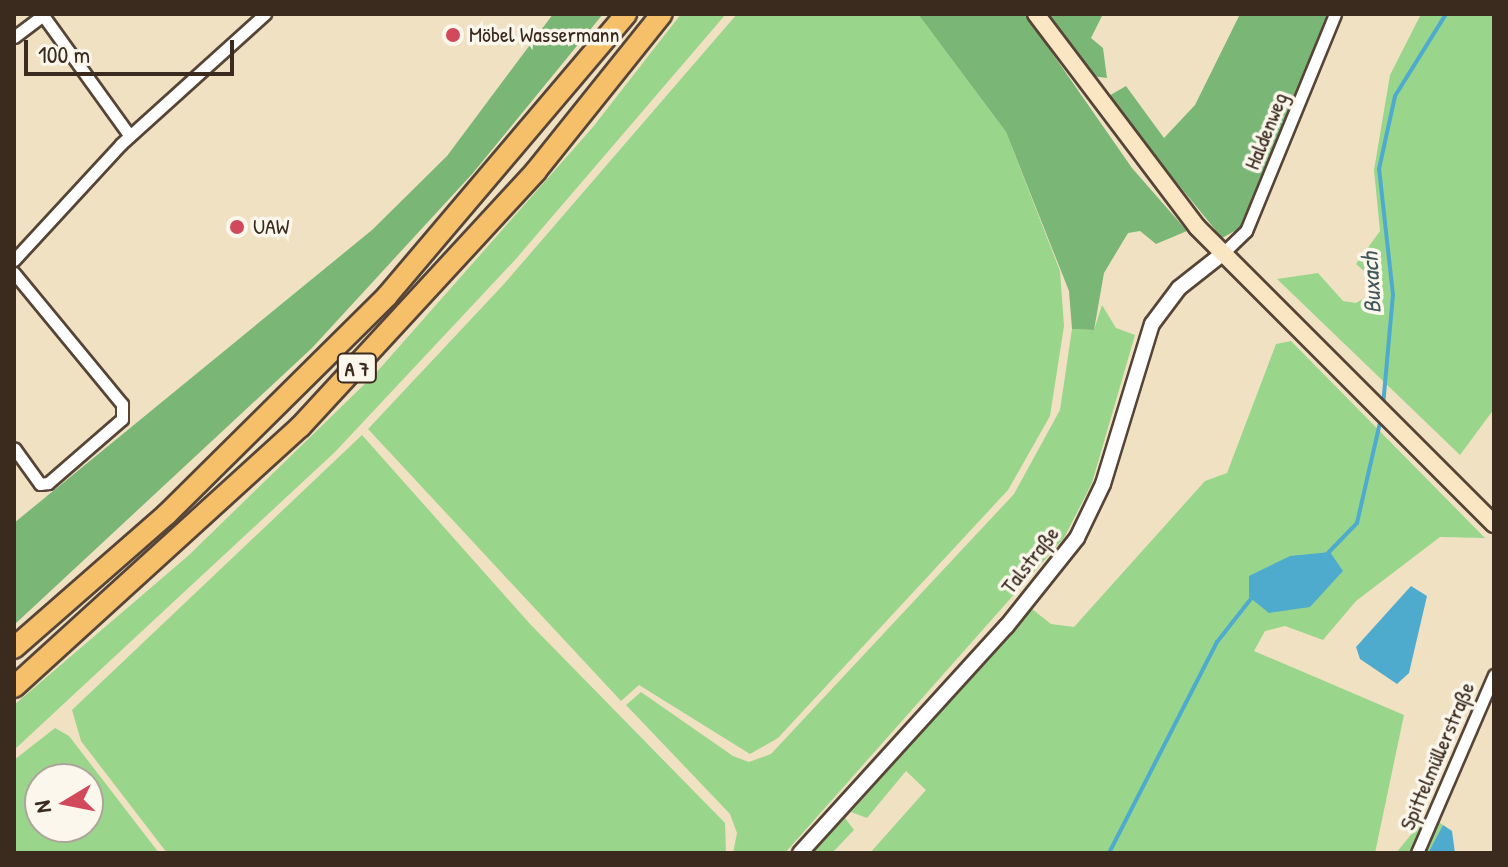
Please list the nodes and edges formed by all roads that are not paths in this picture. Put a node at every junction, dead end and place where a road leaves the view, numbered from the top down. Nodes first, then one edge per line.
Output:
1 (42, 14) edge
2 (265, 14) edge
3 (626, 14) edge
4 (662, 14) edge
5 (1036, 14) edge
6 (1335, 14) edge
7 (14, 37) edge
8 (130, 136) junction
9 (1222, 254) junction
10 (14, 260) edge
11 (14, 273) edge
12 (14, 448) edge
13 (1494, 524) edge
14 (14, 648) edge
15 (1494, 675) edge
16 (14, 687) edge
17 (800, 853) edge
18 (1417, 853) edge

1 - 7 street
1 - 8 street
2 - 8 street
3 - 14 highway, A 7
4 - 16 highway, A 7
5 - 9 main road
6 - 9 street, Haldenweg
8 - 10 street
9 - 13 main road
9 - 17 street, Talstraße
11 - 12 street
15 - 18 street, Spittelmüllerstraße

